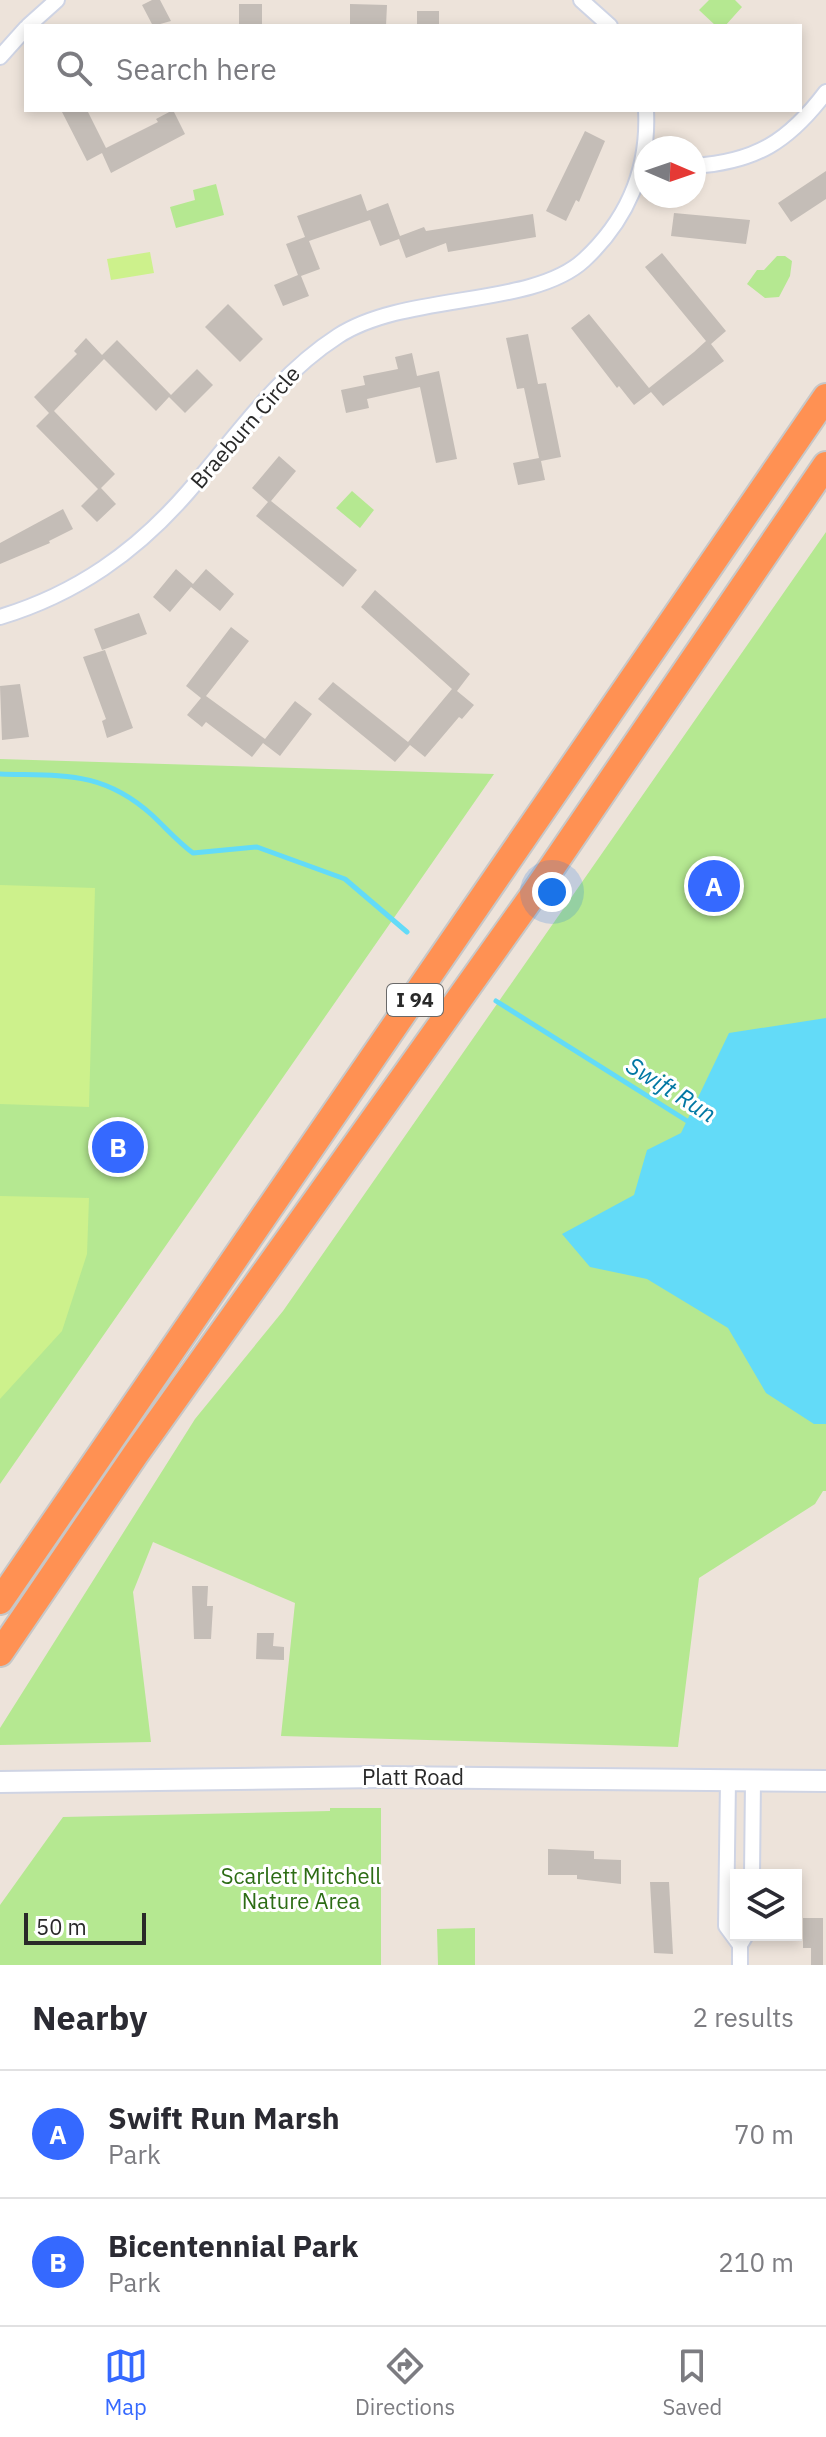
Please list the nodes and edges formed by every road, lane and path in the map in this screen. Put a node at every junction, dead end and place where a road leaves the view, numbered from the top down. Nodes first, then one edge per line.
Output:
1 (57, 0) edge
2 (581, 0) edge
3 (30, 24) edge
4 (608, 24) edge
5 (24, 30) edge
6 (0, 57) edge
7 (826, 92) edge
8 (646, 112) edge
9 (646, 136) edge
10 (706, 164) edge
11 (634, 190) edge
12 (826, 397) edge
13 (826, 465) edge
14 (0, 617) edge
15 (0, 1601) edge
16 (0, 1653) edge
17 (728, 1780) junction
18 (753, 1780) junction
19 (826, 1781) edge
20 (0, 1782) edge
21 (752, 1869) edge
22 (730, 1929) edge
23 (743, 1941) edge
24 (740, 1965) edge

1 - 3 street
2 - 4 street
5 - 6 street
7 - 10 street
8 - 9 street, Braeburn Circle
11 - 14 street, Braeburn Circle
12 - 15 highway, I 94
13 - 16 highway, I 94
17 - 18 main road, Platt Road
17 - 20 main road, Platt Road
17 - 22 street
18 - 19 main road, Platt Road
18 - 21 street
23 - 24 street

